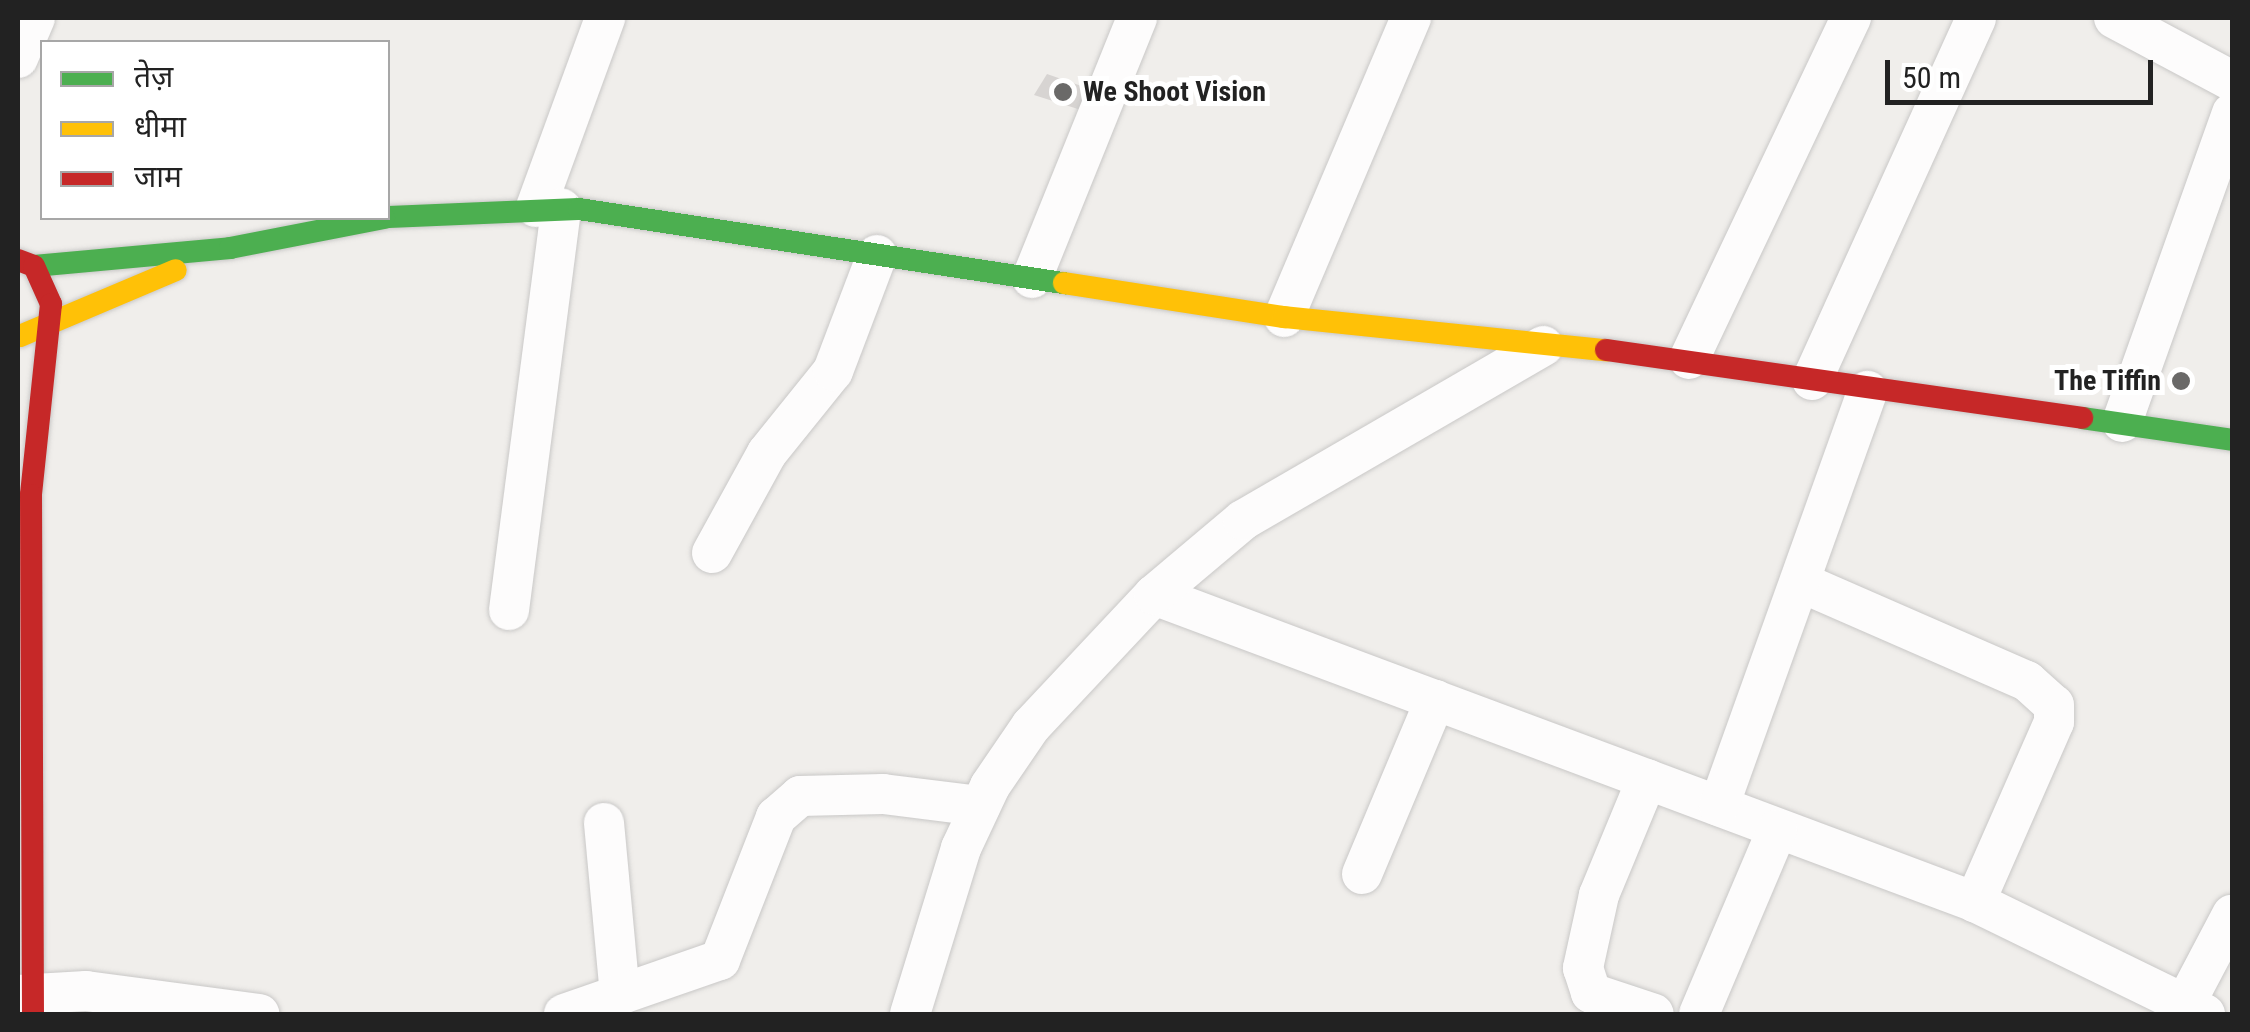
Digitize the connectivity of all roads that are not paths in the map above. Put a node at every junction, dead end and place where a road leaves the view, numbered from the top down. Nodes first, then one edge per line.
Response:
1 (35, 18) edge
2 (605, 18) edge
3 (1137, 18) edge
4 (1411, 18) edge
5 (1851, 18) edge
6 (1976, 18) edge
7 (2114, 18) edge
8 (18, 58) edge
9 (2232, 81) edge
10 (2232, 112) edge
11 (548, 208) junction
12 (390, 217) edge
13 (371, 220) edge
14 (230, 248) junction
15 (877, 255) junction
16 (26, 263) edge
17 (1032, 278) junction
18 (1284, 316) junction
19 (43, 325) junction
20 (18, 337) edge
21 (1543, 346) junction
22 (1689, 359) junction
23 (1812, 380) junction
24 (1868, 392) junction
25 (2122, 422) junction
26 (2232, 440) edge
27 (18, 450) edge
28 (31, 495) junction
29 (712, 553) dead end
30 (1800, 582) junction
31 (1154, 595) junction
32 (509, 610) dead end
33 (1435, 700) junction
34 (1647, 779) junction
35 (980, 806) junction
36 (1719, 806) junction
37 (604, 822) dead end
38 (1776, 830) junction
39 (1362, 874) dead end
40 (1975, 902) junction
41 (2232, 915) edge
42 (620, 995) junction
43 (28, 1000) edge
44 (2195, 1009) edge
45 (915, 1013) edge
46 (258, 1014) edge
47 (564, 1014) edge
48 (1654, 1014) edge
49 (1700, 1014) edge

1 - 8 street
2 - 11 street
3 - 17 street
4 - 18 street
5 - 22 street
6 - 23 street
7 - 9 street
10 - 25 street
11 - 12 street
11 - 15 street
11 - 32 street
13 - 14 street
14 - 16 street
14 - 19 street
15 - 17 street
15 - 29 street
16 - 19 street
17 - 18 street
18 - 21 street
19 - 20 street
19 - 28 street
21 - 22 street
21 - 31 street
22 - 23 street
23 - 24 street
24 - 25 street
24 - 30 street
25 - 26 street
27 - 28 street
28 - 43 street
30 - 36 street
30 - 40 street
31 - 33 street
31 - 35 street
33 - 34 street
33 - 39 street
34 - 36 street
34 - 48 street
35 - 42 street
35 - 45 street
36 - 38 street
37 - 42 street
38 - 40 street
38 - 49 street
40 - 44 street
41 - 44 street
42 - 47 street
43 - 46 street

